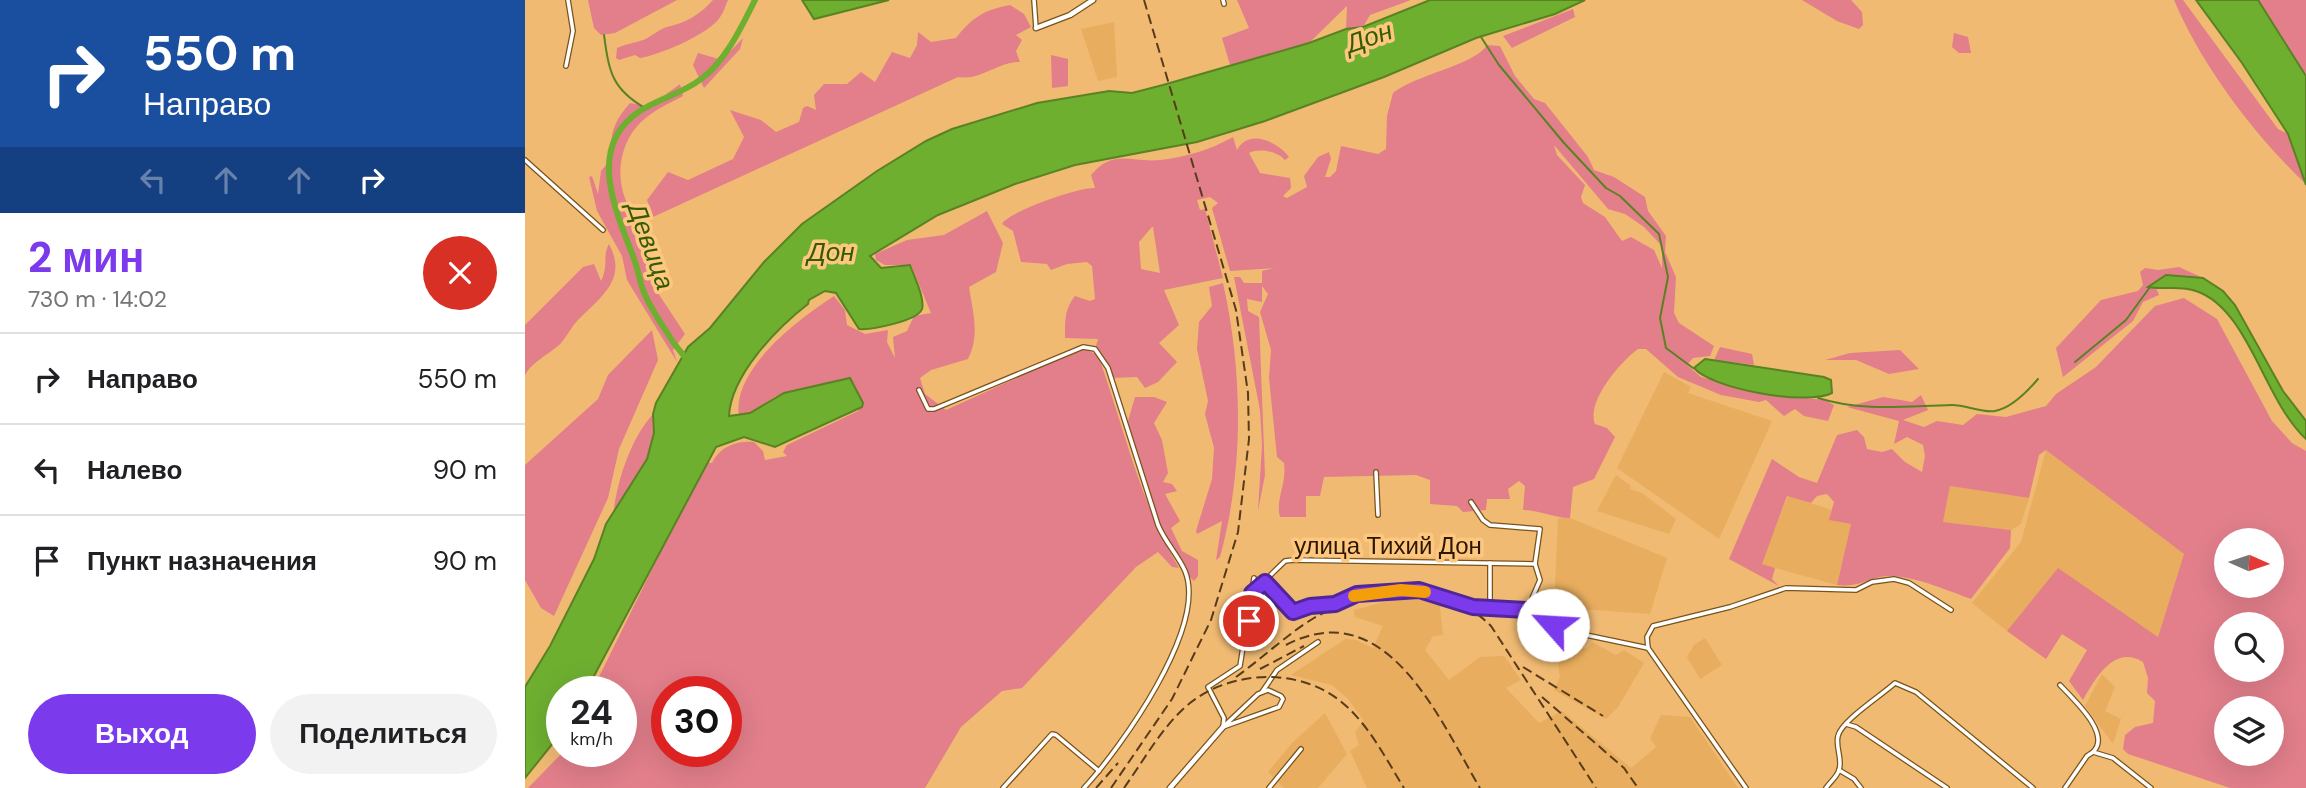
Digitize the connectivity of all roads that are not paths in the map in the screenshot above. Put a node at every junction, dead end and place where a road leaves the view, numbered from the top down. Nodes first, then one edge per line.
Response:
1 (568, 0) edge
2 (1034, 0) edge
3 (1093, 0) edge
4 (1035, 27) joint
5 (566, 66) dead end
6 (525, 160) edge
7 (603, 230) dead end
8 (919, 390) dead end
9 (1376, 472) dead end
10 (1471, 502) dead end
11 (1378, 515) dead end
12 (1490, 563) junction
13 (1535, 564) junction
14 (1254, 578) dead end
15 (1265, 582) junction
16 (1252, 593) junction
17 (1490, 608) junction
18 (1527, 610) junction
19 (1951, 610) dead end
20 (1318, 642) dead end
21 (1648, 648) junction
22 (2060, 685) dead end
23 (1262, 692) junction
24 (1845, 724) junction
25 (1223, 727) junction
26 (1301, 749) dead end
27 (2093, 752) junction
28 (1839, 770) junction
29 (1099, 771) junction
30 (1003, 788) edge
31 (1083, 788) edge
32 (1170, 788) edge
33 (1269, 788) edge
34 (1746, 788) edge
35 (1826, 788) edge
36 (1861, 788) edge
37 (1947, 788) edge
38 (2033, 788) edge
39 (2065, 788) edge
40 (2151, 788) edge

1 - 5 street
2 - 4 street
3 - 4 street
6 - 7 street
8 - 29 street
9 - 11 street
10 - 13 street
12 - 13 street, улица Тихий Дон
12 - 15 street, улица Тихий Дон
12 - 17 street
13 - 18 street
14 - 16 street
15 - 16 street, улица Тихий Дон
15 - 17 street
16 - 25 street
17 - 18 street
18 - 21 street
19 - 21 street
20 - 23 street
21 - 34 street
22 - 27 street
23 - 25 street
23 - 25 street
24 - 28 street
24 - 37 street
24 - 38 street
25 - 32 street
26 - 33 street
27 - 39 street
27 - 40 street
28 - 35 street
28 - 36 street
29 - 30 street
29 - 31 street

